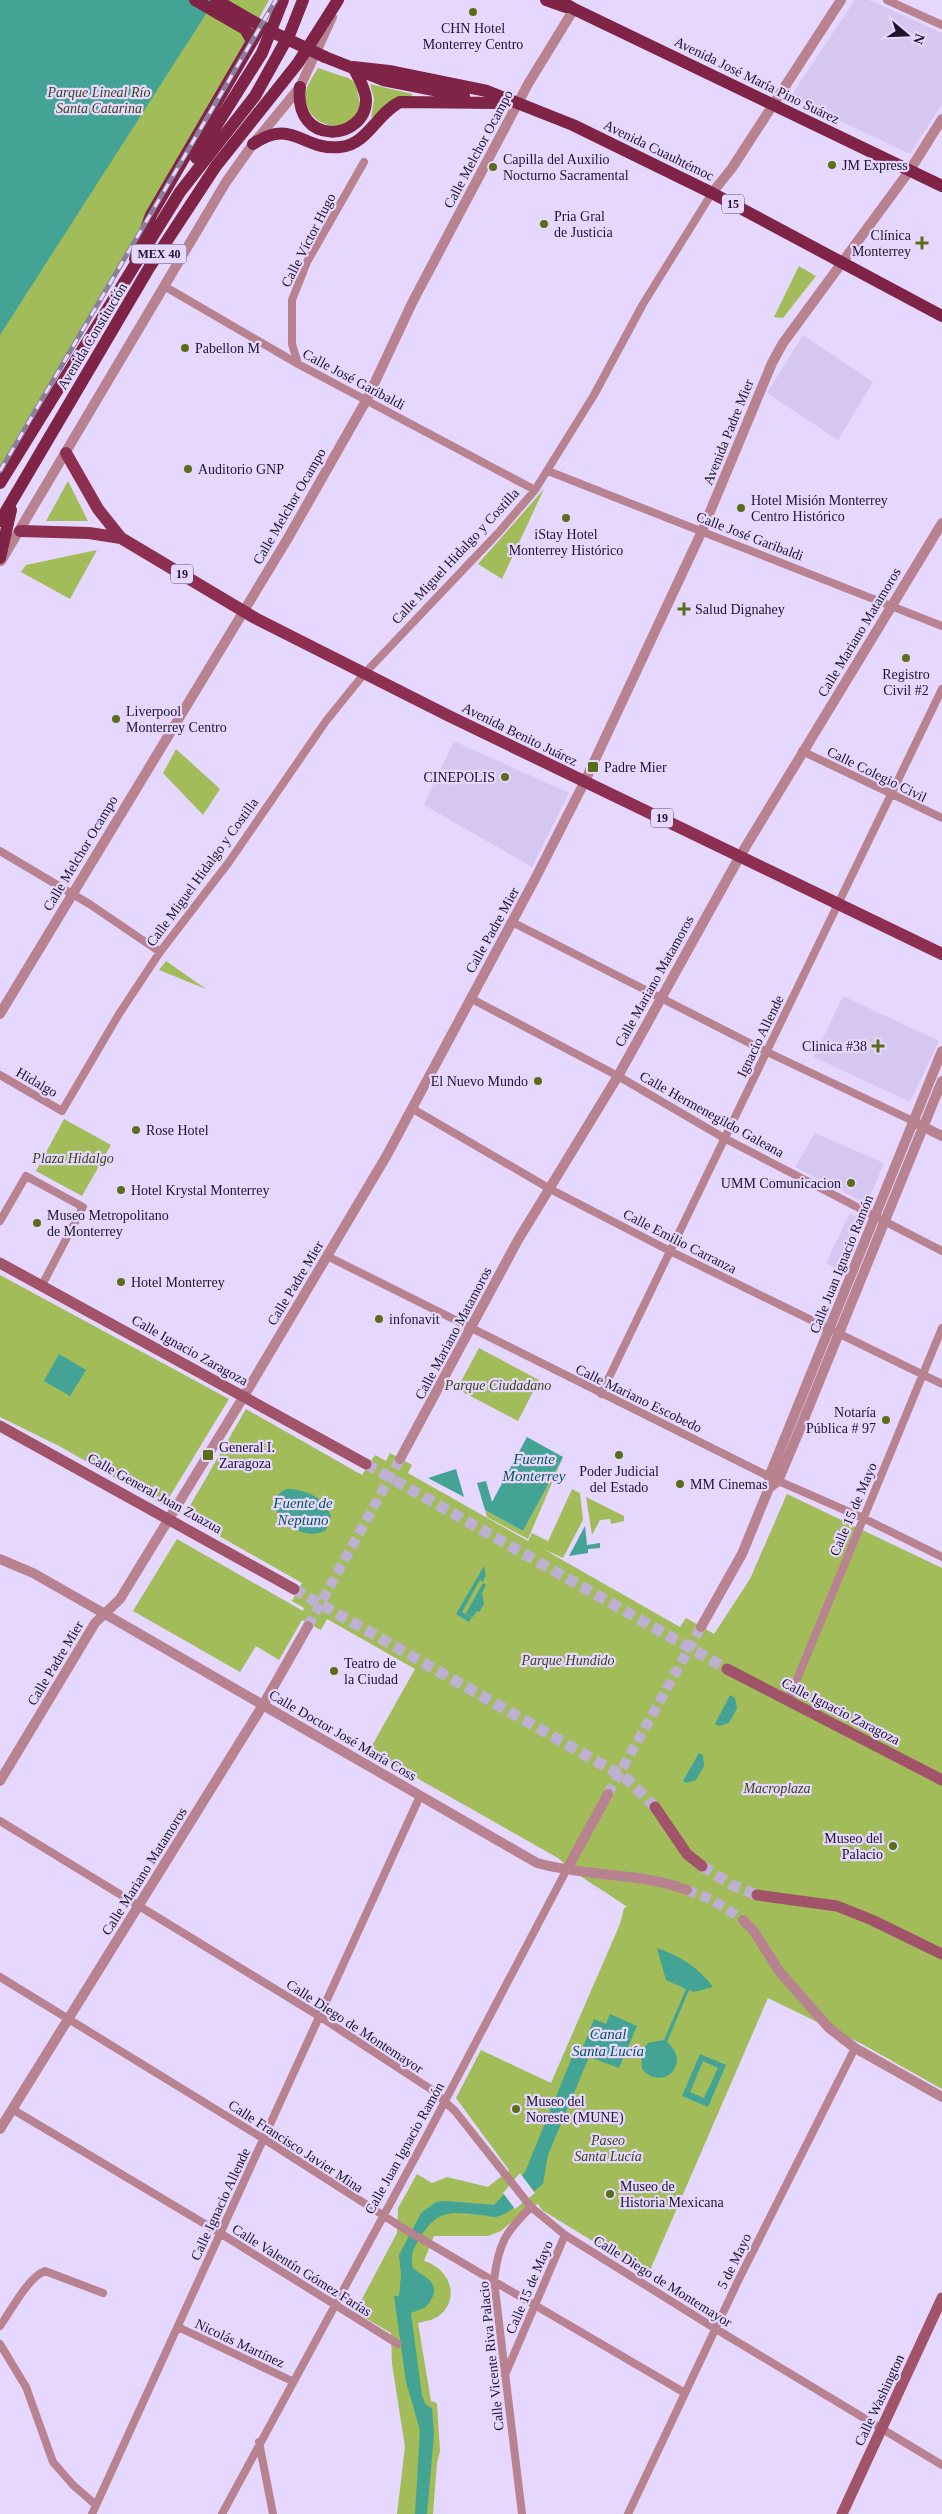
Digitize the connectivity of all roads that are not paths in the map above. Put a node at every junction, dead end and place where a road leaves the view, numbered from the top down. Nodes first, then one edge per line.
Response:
1 (195, 0) edge
2 (216, 0) edge
3 (283, 0) edge
4 (303, 0) edge
5 (338, 0) edge
6 (546, 0) edge
7 (559, 0) edge
8 (841, 0) edge
9 (887, 0) edge
10 (576, 4) edge
11 (942, 25) edge
12 (257, 26) junction
13 (353, 66) junction
14 (300, 87) junction
15 (497, 103) junction
16 (518, 104) junction
17 (774, 104) junction
18 (942, 119) edge
19 (253, 144) junction
20 (364, 162) dead end
21 (910, 170) junction
22 (942, 186) edge
23 (180, 192) junction
24 (712, 193) junction
25 (844, 263) junction
26 (130, 276) junction
27 (164, 286) junction
28 (942, 316) edge
29 (106, 339) junction
30 (298, 364) junction
31 (367, 399) junction
32 (29, 434) junction
33 (66, 453) junction
34 (548, 471) junction
35 (0, 483) edge
36 (535, 490) junction
37 (13, 500) junction
38 (0, 521) edge
39 (942, 522) edge
40 (20, 531) junction
41 (702, 531) junction
42 (121, 538) junction
43 (0, 558) edge
44 (0, 564) edge
45 (893, 605) junction
46 (243, 610) junction
47 (942, 626) edge
48 (364, 674) junction
49 (942, 688) edge
50 (802, 751) junction
51 (584, 781) junction
52 (890, 793) junction
53 (942, 818) edge
54 (0, 851) edge
55 (740, 856) junction
56 (72, 893) junction
57 (837, 904) junction
58 (512, 922) junction
59 (160, 952) junction
60 (942, 954) edge
61 (662, 997) junction
62 (470, 998) junction
63 (0, 1014) edge
64 (942, 1051) edge
65 (767, 1052) junction
66 (0, 1075) edge
67 (618, 1076) junction
68 (942, 1081) edge
69 (413, 1109) junction
70 (62, 1111) joint
71 (913, 1121) junction
72 (924, 1127) junction
73 (942, 1136) edge
74 (724, 1138) junction
75 (549, 1188) junction
76 (879, 1218) junction
77 (0, 1221) edge
78 (670, 1251) junction
79 (942, 1251) edge
80 (327, 1256) junction
81 (0, 1263) edge
82 (42, 1285) junction
83 (942, 1328) edge
84 (471, 1329) junction
85 (834, 1332) junction
86 (924, 1374) junction
87 (942, 1384) edge
88 (601, 1394) junction
89 (244, 1396) junction
90 (0, 1426) edge
91 (400, 1459) tunnel mouth
92 (366, 1464) tunnel mouth
93 (774, 1479) junction
94 (863, 1518) junction
95 (170, 1519) junction
96 (942, 1557) edge
97 (1, 1562) edge
98 (294, 1589) tunnel mouth
99 (106, 1614) junction
100 (308, 1626) tunnel mouth
101 (701, 1627) tunnel mouth
102 (727, 1669) tunnel mouth
103 (788, 1701) junction
104 (263, 1705) junction
105 (942, 1780) edge
106 (0, 1781) edge
107 (608, 1794) tunnel mouth
108 (420, 1796) junction
109 (655, 1807) tunnel mouth
110 (0, 1821) edge
111 (702, 1866) tunnel mouth
112 (567, 1869) junction
113 (687, 1890) tunnel mouth
114 (757, 1895) tunnel mouth
115 (138, 1906) junction
116 (743, 1920) tunnel mouth
117 (942, 1954) edge
118 (0, 1976) edge
119 (319, 2016) junction
120 (68, 2019) junction
121 (855, 2048) junction
122 (942, 2097) edge
123 (446, 2101) junction
124 (12, 2109) junction
125 (0, 2129) edge
126 (264, 2138) junction
127 (528, 2204) junction
128 (383, 2216) junction
129 (220, 2233) junction
130 (565, 2235) junction
131 (494, 2282) junction
132 (103, 2293) dead end
133 (942, 2298) edge
134 (334, 2305) junction
135 (534, 2306) junction
136 (0, 2326) edge
137 (178, 2327) junction
138 (716, 2329) junction
139 (0, 2344) edge
140 (398, 2344) dead end
141 (504, 2377) junction
142 (292, 2381) junction
143 (685, 2393) junction
144 (882, 2430) junction
145 (259, 2442) junction
146 (942, 2465) edge
147 (96, 2505) junction
148 (92, 2514) edge
149 (222, 2514) edge
150 (273, 2514) edge
151 (522, 2514) edge
152 (628, 2514) edge
153 (842, 2514) edge

1 - 12 highway
2 - 12 highway, Avenida Cuauhtémoc / 15
3 - 23 highway
4 - 23 highway, Avenida Constitución / MEX 40
5 - 14 street
5 - 29 highway, Avenida Constitución / MEX 40
6 - 10 highway
7 - 10 highway, Avenida José María Pino Suárez
8 - 17 street, Calle Miguel Hidalgo y Costilla
9 - 11 street
10 - 16 street, Calle Melchor Ocampo
10 - 17 highway, Avenida José María Pino Suárez
12 - 13 highway, Avenida Cuauhtémoc / 15, bridge
12 - 26 highway
13 - 14 highway
13 - 15 highway, Avenida Cuauhtémoc / 15
13 - 16 highway, Avenida Cuauhtémoc / 15
14 - 19 street
15 - 16 highway, Avenida Cuauhtémoc / 15
15 - 19 highway
16 - 24 highway, Avenida Cuauhtémoc / 15
16 - 31 street, Calle Melchor Ocampo
17 - 21 highway, Avenida José María Pino Suárez
17 - 24 street, Calle Miguel Hidalgo y Costilla
18 - 21 street, Avenida Padre Mier
19 - 27 street
20 - 30 street, Calle Víctor Hugo
21 - 22 highway, Avenida José María Pino Suárez
21 - 25 street, Avenida Padre Mier
23 - 26 highway, Avenida Constitución / MEX 40
24 - 25 highway, Avenida Cuauhtémoc / 15
24 - 34 street, Calle Miguel Hidalgo y Costilla
25 - 28 highway, Avenida Cuauhtémoc / 15
25 - 41 street, Avenida Padre Mier
26 - 32 highway, Avenida Constitución / MEX 40
27 - 30 street, Calle José Garibaldi
27 - 33 street
29 - 32 highway
29 - 37 highway, Avenida Constitución / MEX 40
30 - 31 street, Calle José Garibaldi
31 - 36 street, Calle José Garibaldi
31 - 46 street, Calle Melchor Ocampo
32 - 35 highway, Avenida Constitución / MEX 40
33 - 40 street
33 - 42 main road, Avenida Benito Juárez / 19
34 - 36 street, Calle Miguel Hidalgo y Costilla
34 - 41 street, Calle José Garibaldi
36 - 48 street, Calle Miguel Hidalgo y Costilla
37 - 38 highway, Avenida Constitución / MEX 40
37 - 43 highway
39 - 45 street, Calle Mariano Matamoros
40 - 42 main road, Avenida Benito Juárez / 19
40 - 44 street
41 - 45 street, Calle José Garibaldi
41 - 51 street, Avenida Padre Mier
42 - 46 main road, Avenida Benito Juárez / 19
45 - 47 street, Calle José Garibaldi
45 - 50 street, Calle Mariano Matamoros
46 - 48 main road, Avenida Benito Juárez / 19
46 - 56 street, Calle Melchor Ocampo
48 - 51 main road, Avenida Benito Juárez / 19
48 - 59 street, Calle Miguel Hidalgo y Costilla
49 - 52 street, Ignacio Allende
50 - 52 street, Calle Colegio Civil
50 - 55 street, Calle Mariano Matamoros
51 - 55 main road, Avenida Benito Juárez / 19
51 - 58 street, Calle Padre Mier
52 - 53 street, Calle Colegio Civil
52 - 57 street, Ignacio Allende
54 - 56 street
55 - 57 main road, Avenida Benito Juárez / 19
55 - 61 street, Calle Mariano Matamoros
56 - 59 street
56 - 63 street, Calle Melchor Ocampo
57 - 60 main road, Avenida Benito Juárez / 19
57 - 65 street, Ignacio Allende
58 - 61 street
58 - 62 street, Calle Padre Mier
59 - 70 street, Calle Miguel Hidalgo y Costilla
61 - 65 street
61 - 67 street, Calle Mariano Matamoros
62 - 67 street, Calle Hermenegildo Galeana
62 - 69 street, Calle Padre Mier
64 - 71 street, Calle Juan Ignacio Ramón
65 - 71 street
65 - 74 street, Ignacio Allende
66 - 70 street, Hidalgo
67 - 74 street, Calle Hermenegildo Galeana
67 - 75 street, Calle Mariano Matamoros
68 - 72 street, Calle Juan Ignacio Ramón
69 - 75 street, Calle Emilio Carranza
69 - 80 street, Calle Padre Mier
71 - 72 street
71 - 76 street, Calle Juan Ignacio Ramón
72 - 73 street
72 - 76 street, Calle Juan Ignacio Ramón
74 - 76 street, Calle Hermenegildo Galeana
74 - 78 street, Ignacio Allende
75 - 78 street, Calle Emilio Carranza
75 - 84 street, Calle Mariano Matamoros
76 - 79 street, Calle Hermenegildo Galeana
76 - 85 street, Calle Juan Ignacio Ramón
77 - 82 street
78 - 85 street, Calle Emilio Carranza
78 - 88 street, Ignacio Allende
80 - 84 street, Calle Mariano Escobedo
80 - 89 street, Calle Padre Mier
81 - 82 main road, Calle Ignacio Zaragoza
82 - 89 main road, Calle Ignacio Zaragoza
83 - 86 street, Calle 15 de Mayo
84 - 88 street, Calle Mariano Escobedo
84 - 91 street, Calle Mariano Matamoros
85 - 86 street, Calle Emilio Carranza
85 - 93 street, Calle Juan Ignacio Ramón
86 - 87 street, Calle Emilio Carranza
86 - 94 street, Calle 15 de Mayo
88 - 93 street, Calle Mariano Escobedo
89 - 92 main road, Calle Ignacio Zaragoza
89 - 95 street, Calle Padre Mier
90 - 95 main road, Calle General Juan Zuazua
93 - 94 street, Calle Mariano Escobedo
93 - 101 street, Calle Juan Ignacio Ramón
94 - 96 street, Calle Mariano Escobedo
94 - 103 street, Calle 15 de Mayo
95 - 98 main road, Calle General Juan Zuazua
95 - 99 street, Calle Padre Mier
97 - 99 street, Calle Doctor José María Coss
99 - 104 street, Calle Doctor José María Coss
99 - 106 street, Calle Padre Mier
100 - 104 street, Calle Mariano Matamoros
102 - 103 main road, Calle Ignacio Zaragoza
103 - 105 main road, Calle Ignacio Zaragoza
104 - 108 street, Calle Doctor José María Coss
104 - 115 street, Calle Mariano Matamoros
107 - 112 street, Calle Juan Ignacio Ramón
108 - 112 street, Calle Doctor José María Coss
108 - 119 street, Calle Ignacio Allende
109 - 111 main road
110 - 115 street, Calle Diego de Montemayor
112 - 113 street, Calle Doctor José María Coss
112 - 123 street, Calle Juan Ignacio Ramón
114 - 117 main road
115 - 119 street, Calle Diego de Montemayor
115 - 120 street, Calle Mariano Matamoros
116 - 121 street
118 - 120 street, Calle Francisco Javier Mina
119 - 123 street, Calle Diego de Montemayor
119 - 126 street, Calle Ignacio Allende
120 - 124 street, Calle Mariano Matamoros
120 - 126 street, Calle Francisco Javier Mina
121 - 122 street
121 - 138 street, 5 de Mayo
123 - 127 street, Calle Diego de Montemayor
123 - 128 street, Calle Juan Ignacio Ramón
124 - 125 street, Calle Mariano Matamoros
124 - 129 street, Calle Valentín Gómez Farías
126 - 128 street, Calle Francisco Javier Mina
126 - 129 street, Calle Ignacio Allende
127 - 130 street, Calle Diego de Montemayor
127 - 131 street, Calle Vicente Riva Palacio
128 - 131 street, Calle Francisco Javier Mina
128 - 134 street, Calle Juan Ignacio Ramón
129 - 134 street, Calle Valentín Gómez Farías
129 - 137 street, Calle Ignacio Allende
130 - 135 street, Calle 15 de Mayo
130 - 138 street, Calle Diego de Montemayor
131 - 135 street, Calle Francisco Javier Mina
131 - 141 street, Calle Vicente Riva Palacio
132 - 136 street
133 - 144 main road, Calle Washington
134 - 140 street, Calle Valentín Gómez Farías
134 - 142 street, Calle Juan Ignacio Ramón
135 - 141 street, Calle 15 de Mayo
135 - 143 street, Calle Francisco Javier Mina
137 - 142 street, Nicolás Martínez
137 - 147 street, Calle Ignacio Allende
138 - 143 street, 5 de Mayo
138 - 144 street, Calle Diego de Montemayor
139 - 147 street
141 - 151 street, Calle Vicente Riva Palacio
142 - 145 street, Calle Juan Ignacio Ramón
143 - 152 street, 5 de Mayo
144 - 146 street, Calle Diego de Montemayor
144 - 153 main road, Calle Washington
145 - 149 street, Calle Juan Ignacio Ramón
145 - 150 street
147 - 148 street, Calle Ignacio Allende

